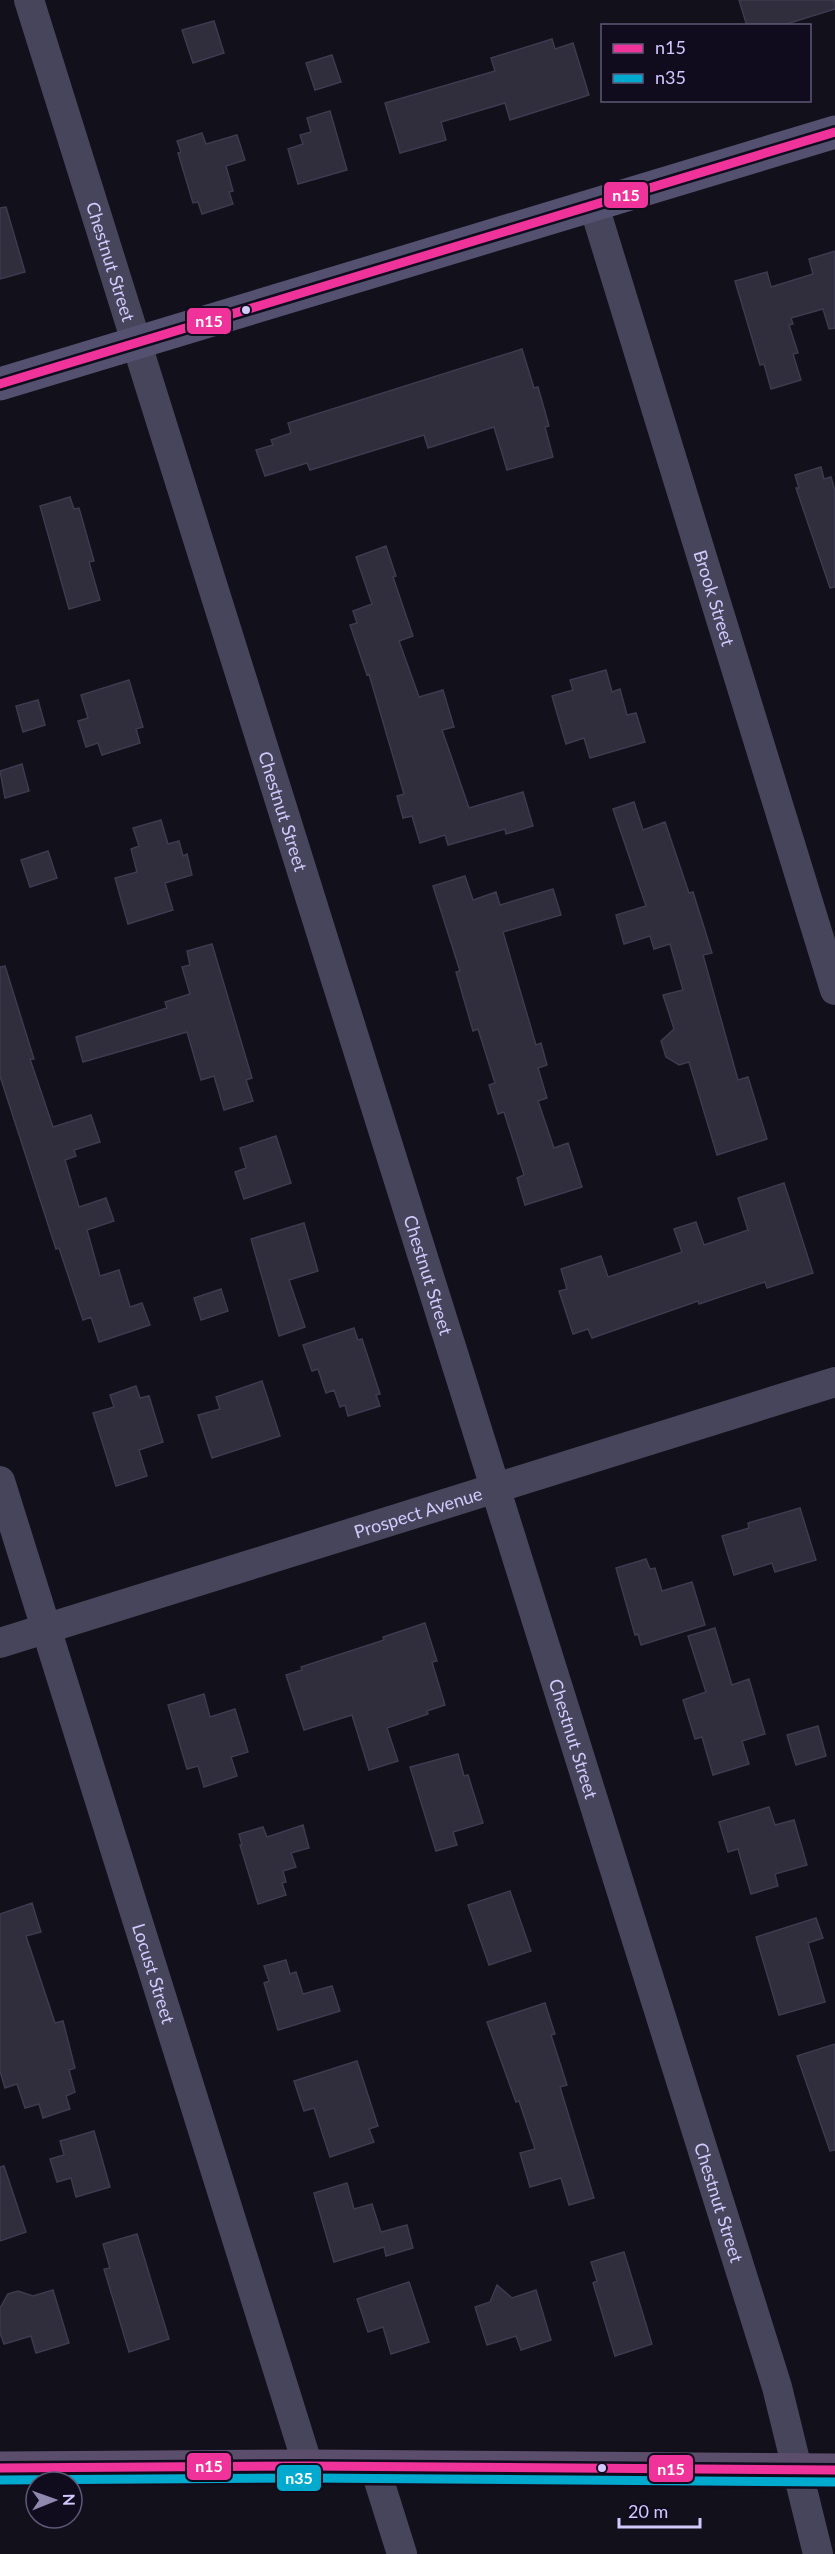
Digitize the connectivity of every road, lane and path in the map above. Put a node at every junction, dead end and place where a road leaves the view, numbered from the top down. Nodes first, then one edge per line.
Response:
1 (29, 0) edge
2 (835, 132) edge
3 (594, 206) junction
4 (136, 342) junction
5 (0, 384) edge
6 (835, 990) edge
7 (835, 1382) edge
8 (0, 1481) edge
9 (495, 1488) junction
10 (46, 1629) junction
11 (0, 1643) edge
12 (308, 2466) junction
13 (0, 2468) edge
14 (375, 2468) junction
15 (797, 2470) junction
16 (835, 2470) edge
17 (402, 2554) edge
18 (818, 2554) edge

1 - 4 street, Chestnut Street
2 - 3 main road
3 - 4 main road
3 - 6 street, Brook Street
4 - 5 main road
4 - 9 street, Chestnut Street
7 - 9 street, Prospect Avenue
8 - 10 street, Locust Street
9 - 10 street, Prospect Avenue
9 - 15 street, Chestnut Street
10 - 11 street, Prospect Avenue
10 - 12 street, Locust Street
12 - 13 main road
12 - 14 main road
14 - 15 main road
14 - 17 street
15 - 16 main road
15 - 18 street, Chestnut Street

